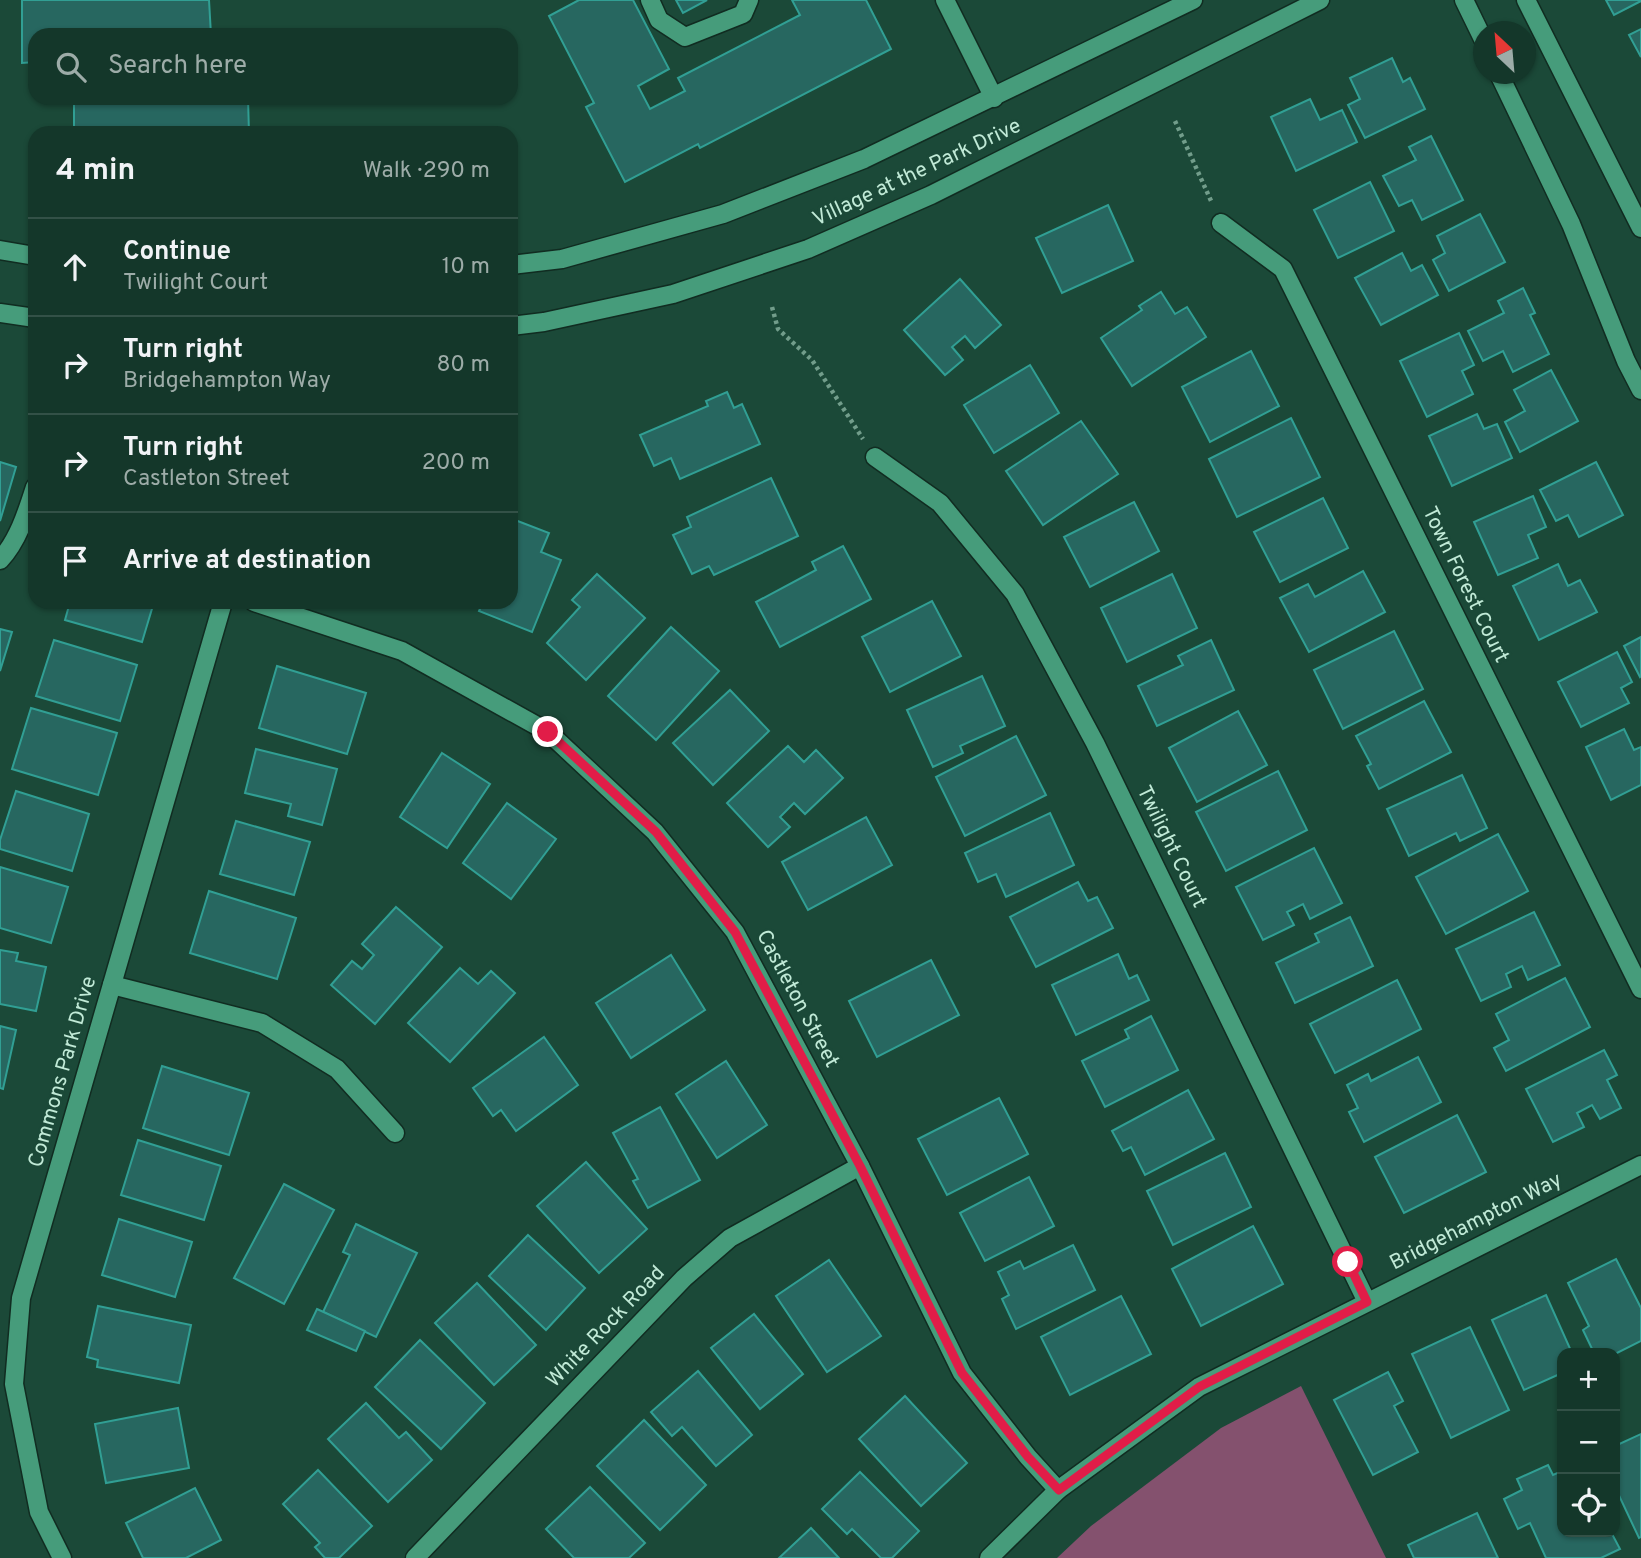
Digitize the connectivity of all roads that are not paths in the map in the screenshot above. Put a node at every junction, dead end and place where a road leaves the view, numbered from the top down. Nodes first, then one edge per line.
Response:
1 (650, 0) edge
2 (749, 0) edge
3 (945, 0) edge
4 (1193, 0) edge
5 (1320, 0) edge
6 (1464, 0) edge
7 (1526, 0) edge
8 (1474, 21) edge
9 (1504, 84) edge
10 (994, 98) junction
11 (1221, 223) road end
12 (1641, 228) edge
13 (0, 250) edge
14 (28, 255) edge
15 (518, 264) edge
16 (0, 313) edge
17 (28, 317) edge
18 (518, 326) edge
19 (1641, 390) edge
20 (875, 457) road end
21 (28, 507) edge
22 (0, 560) edge
23 (221, 609) edge
24 (275, 609) edge
25 (112, 985) junction
26 (1641, 989) edge
27 (395, 1133) dead end
28 (1641, 1165) edge
29 (860, 1166) junction
30 (1367, 1302) junction
31 (1059, 1490) junction
32 (62, 1558) edge
33 (415, 1558) edge
34 (989, 1558) edge

1 - 2 street
3 - 10 street
4 - 10 street, Village at the Park Drive
5 - 18 street, Village at the Park Drive
6 - 8 street
7 - 12 street
9 - 19 street
10 - 15 street, Village at the Park Drive
11 - 26 street, Town Forest Court
13 - 14 street
16 - 17 street
20 - 30 street, Twilight Court
21 - 22 street
23 - 25 street, Commons Park Drive
24 - 29 street, Castleton Street
25 - 27 street
25 - 32 street, Commons Park Drive
28 - 30 street, Bridgehampton Way
29 - 31 street, Castleton Street
29 - 33 street, White Rock Road
30 - 31 street, Bridgehampton Way
31 - 34 street, Bridgehampton Way

